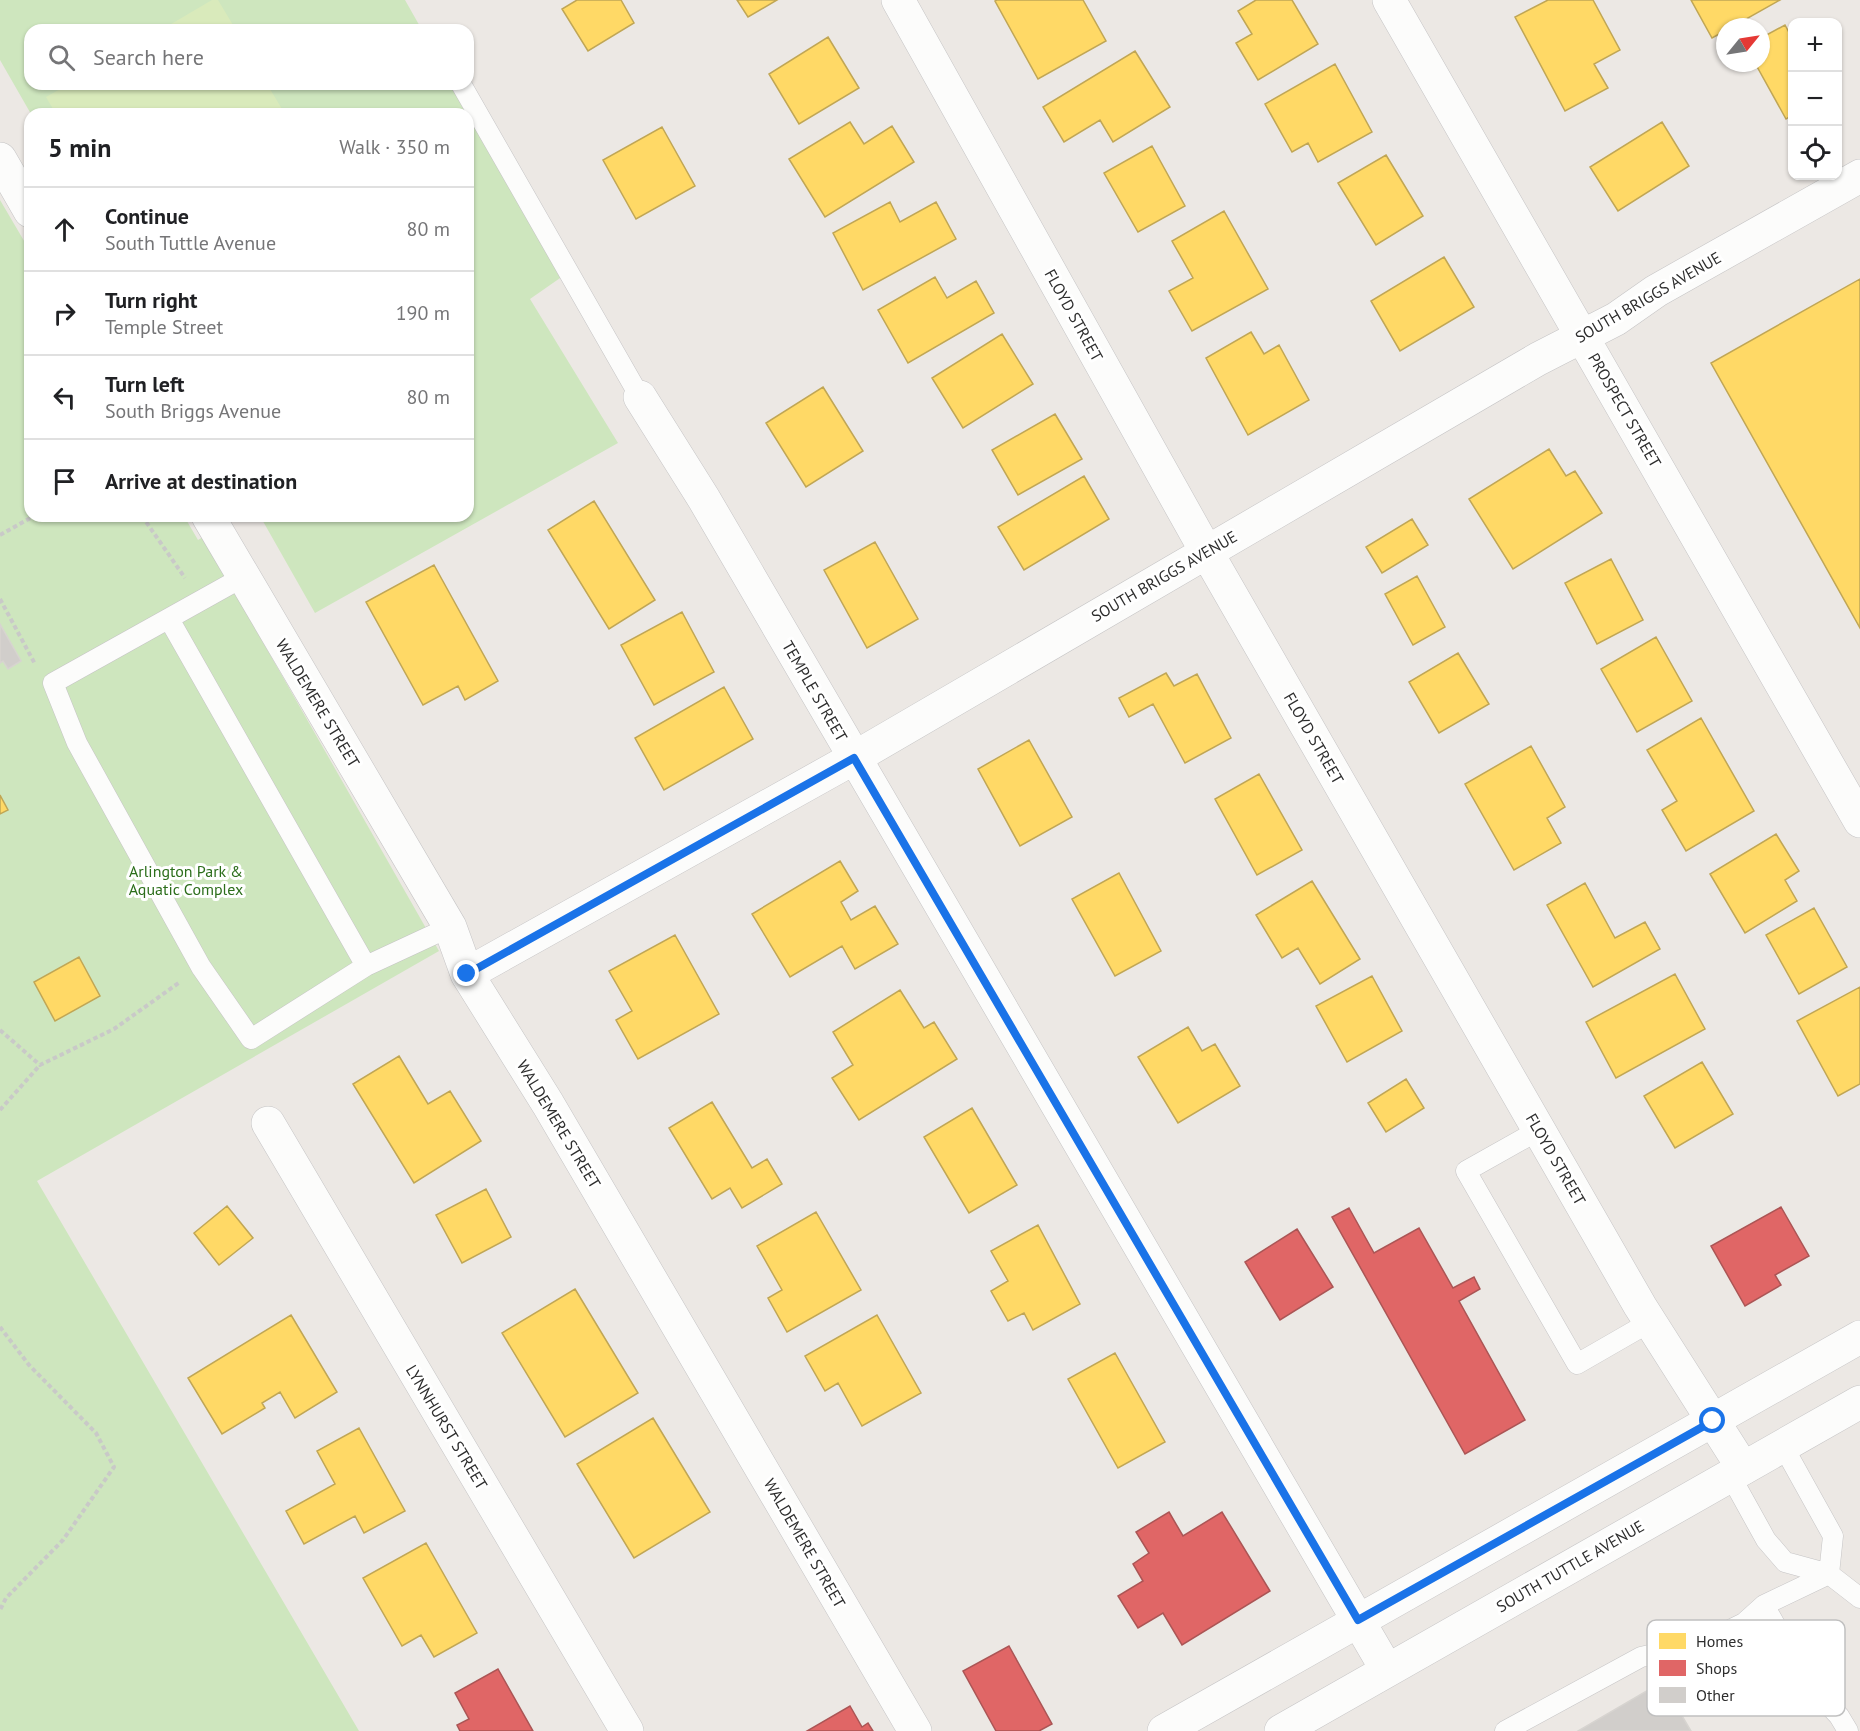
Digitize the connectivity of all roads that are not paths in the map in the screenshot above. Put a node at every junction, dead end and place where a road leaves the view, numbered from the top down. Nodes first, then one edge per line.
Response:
1 (898, 0) edge
2 (1389, 0) edge
3 (464, 90) edge
4 (0, 159) edge
5 (1860, 176) edge
6 (24, 200) edge
7 (1582, 337) junction
8 (640, 397) joint
9 (211, 522) edge
10 (1206, 551) junction
11 (243, 577) junction
12 (169, 620) junction
13 (854, 758) junction
14 (1860, 821) edge
15 (450, 927) junction
16 (366, 966) junction
17 (467, 974) junction
18 (268, 1123) dead end
19 (1539, 1130) junction
20 (1650, 1322) junction
21 (1860, 1337) edge
22 (1860, 1402) edge
23 (1713, 1421) junction
24 (1782, 1446) junction
25 (1737, 1472) junction
26 (1829, 1574) junction
27 (1860, 1598) edge
28 (1764, 1605) junction
29 (1358, 1620) junction
30 (1747, 1620) edge
31 (1772, 1620) edge
32 (1647, 1656) edge
33 (1387, 1670) junction
34 (1839, 1716) edge
35 (627, 1731) edge
36 (915, 1731) edge
37 (1164, 1731) edge
38 (1281, 1731) edge
39 (1505, 1731) edge
40 (1848, 1731) edge

1 - 10 street, FLOYD STREET
2 - 7 street, PROSPECT STREET
3 - 8 lane
4 - 6 street
5 - 7 street, SOUTH BRIGGS AVENUE
7 - 10 street, SOUTH BRIGGS AVENUE
7 - 14 street, PROSPECT STREET
8 - 13 street, TEMPLE STREET
9 - 11 street, WALDEMERE STREET
10 - 13 street, SOUTH BRIGGS AVENUE
10 - 19 street, FLOYD STREET
11 - 12 lane
11 - 15 street, WALDEMERE STREET
12 - 16 lane
12 - 16 lane
13 - 17 street, SOUTH BRIGGS AVENUE
13 - 29 street, TEMPLE STREET
15 - 16 lane
15 - 17 street, WALDEMERE STREET
17 - 36 street, WALDEMERE STREET
18 - 35 street, LYNNHURST STREET
19 - 20 street, FLOYD STREET
19 - 20 lane
20 - 23 street, FLOYD STREET
21 - 23 street
22 - 24 street, SOUTH TUTTLE AVENUE
23 - 25 street, FLOYD STREET
23 - 29 street
24 - 25 street, SOUTH TUTTLE AVENUE
24 - 26 lane
25 - 26 lane
25 - 33 street, SOUTH TUTTLE AVENUE
26 - 27 lane
26 - 28 lane
28 - 30 lane
28 - 31 lane
29 - 33 street, TEMPLE STREET
29 - 37 street
32 - 39 lane
33 - 38 street, SOUTH TUTTLE AVENUE
34 - 40 lane

